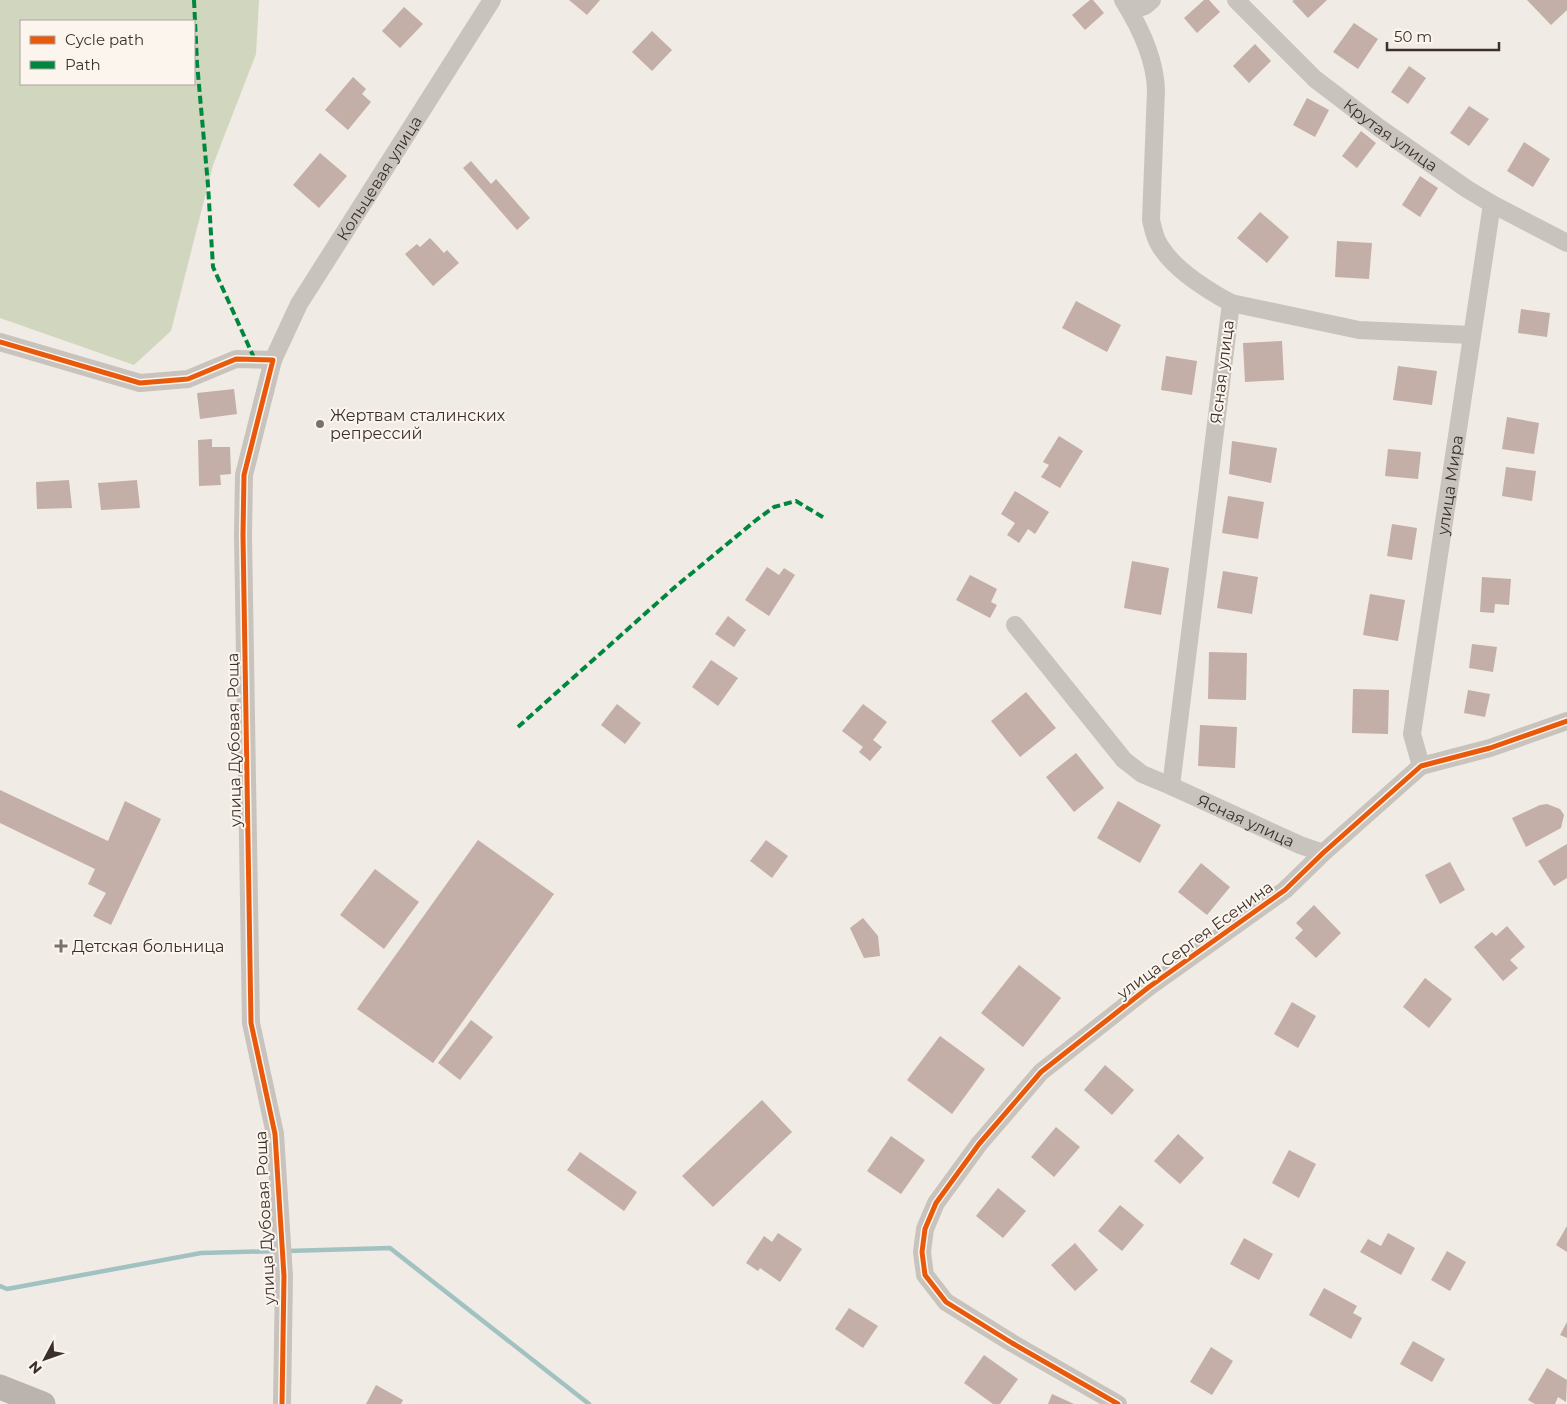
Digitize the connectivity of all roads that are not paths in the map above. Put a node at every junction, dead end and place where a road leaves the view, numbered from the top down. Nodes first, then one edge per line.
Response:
1 (492, 0) edge
2 (1152, 0) edge
3 (1236, 0) edge
4 (1127, 6) edge
5 (1492, 204) junction
6 (1567, 243) edge
7 (1230, 303) junction
8 (1471, 335) junction
9 (0, 342) edge
10 (273, 360) junction
11 (1015, 625) dead end
12 (1567, 721) edge
13 (1420, 766) junction
14 (1171, 786) junction
15 (1323, 853) junction
16 (0, 1387) edge
17 (42, 1404) edge
18 (282, 1404) edge
19 (1118, 1404) edge

1 - 10 street, Кольцевая улица
2 - 4 street
3 - 5 street, Крутая улица
4 - 7 street, Ясная улица
5 - 6 street, Крутая улица
5 - 8 street, улица Мира
7 - 8 street
7 - 14 street, Ясная улица
8 - 13 street, улица Мира
9 - 10 street
10 - 18 street, улица Дубовая Роща
11 - 14 street, Ясная улица
12 - 13 street, улица Сергея Есенина
13 - 15 street, улица Сергея Есенина
14 - 15 street, Ясная улица
15 - 19 street, улица Сергея Есенина
16 - 17 street

